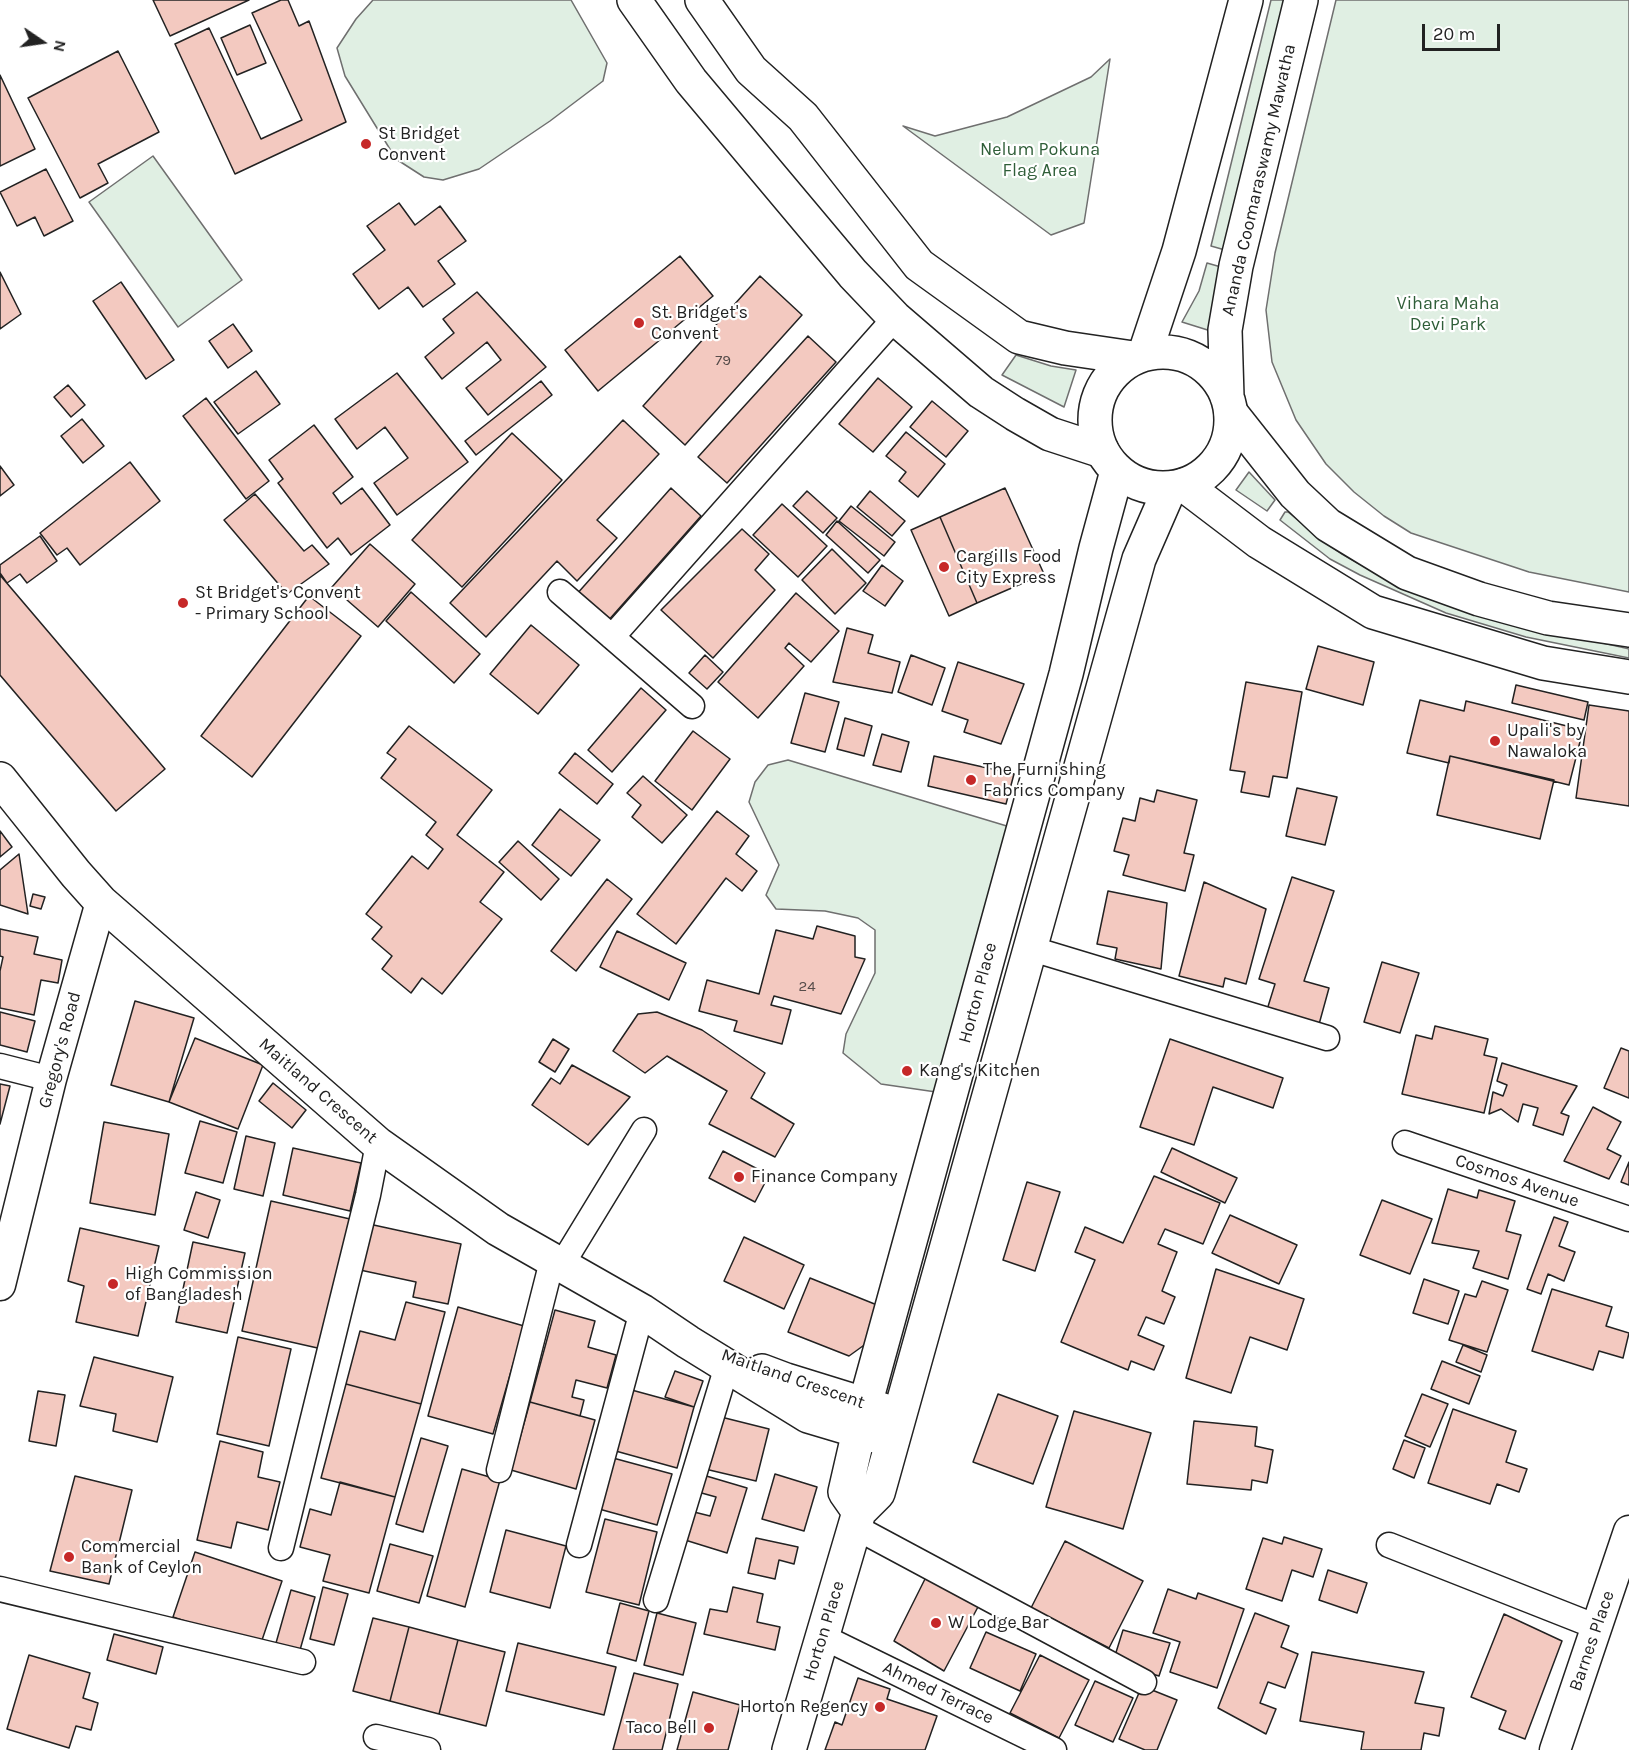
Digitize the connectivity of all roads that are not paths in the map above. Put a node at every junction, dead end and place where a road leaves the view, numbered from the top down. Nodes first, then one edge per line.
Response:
1 (634, 0) edge
2 (702, 0) edge
3 (1246, 0) edge
4 (1301, 0) edge
5 (895, 318) junction
6 (1139, 356) junction
7 (1229, 405) junction
8 (1109, 461) junction
9 (1177, 487) junction
10 (560, 592) dead end
11 (1629, 630) edge
12 (612, 637) junction
13 (1629, 677) edge
14 (692, 706) dead end
15 (0, 779) edge
16 (101, 902) junction
17 (1029, 948) junction
18 (1327, 1038) dead end
19 (0, 1066) edge
20 (51, 1079) junction
21 (644, 1130) dead end
22 (1405, 1143) dead end
23 (378, 1144) junction
24 (1629, 1219) edge
25 (557, 1264) junction
26 (0, 1285) edge
27 (642, 1311) junction
28 (688, 1342) junction
29 (727, 1366) junction
30 (862, 1418) junction
31 (895, 1428) junction
32 (499, 1470) dead end
33 (857, 1519) junction
34 (1629, 1531) edge
35 (579, 1545) dead end
36 (1389, 1545) dead end
37 (281, 1548) dead end
38 (0, 1589) edge
39 (656, 1599) dead end
40 (1597, 1627) junction
41 (821, 1636) junction
42 (303, 1662) dead end
43 (1144, 1682) dead end
44 (376, 1737) dead end
45 (428, 1750) edge
46 (789, 1750) edge
47 (1054, 1750) edge
48 (1555, 1750) edge

1 - 5 main road
2 - 6 main road
3 - 6 main road
4 - 7 main road, Ananda Coomaraswamy Mawatha
5 - 8 main road
5 - 12 street
6 - 7 main road
6 - 8 main road
7 - 9 main road
7 - 11 main road
8 - 9 main road
8 - 30 main road, Horton Place
9 - 13 main road
9 - 17 main road, Horton Place
10 - 12 street
12 - 14 street
15 - 16 main road, Maitland Crescent
16 - 20 street, Gregory's Road
16 - 23 main road, Maitland Crescent
17 - 18 street
17 - 31 main road, Horton Place
19 - 20 street
20 - 26 street, Gregory's Road
21 - 25 street
22 - 24 street, Cosmos Avenue
23 - 25 main road, Maitland Crescent
23 - 37 street
25 - 27 main road, Maitland Crescent
25 - 32 street
27 - 28 main road, Maitland Crescent
27 - 35 street
28 - 29 main road, Maitland Crescent
28 - 30 main road, Maitland Crescent
29 - 30 main road, Maitland Crescent
29 - 39 street
30 - 31 main road, Maitland Crescent
30 - 33 main road, Horton Place
31 - 33 main road, Horton Place
33 - 41 main road, Horton Place
33 - 43 street
34 - 40 street, Barnes Place
36 - 40 street
38 - 42 street
40 - 48 street, Barnes Place
41 - 46 main road, Horton Place
41 - 47 street, Ahmed Terrace
44 - 45 street

